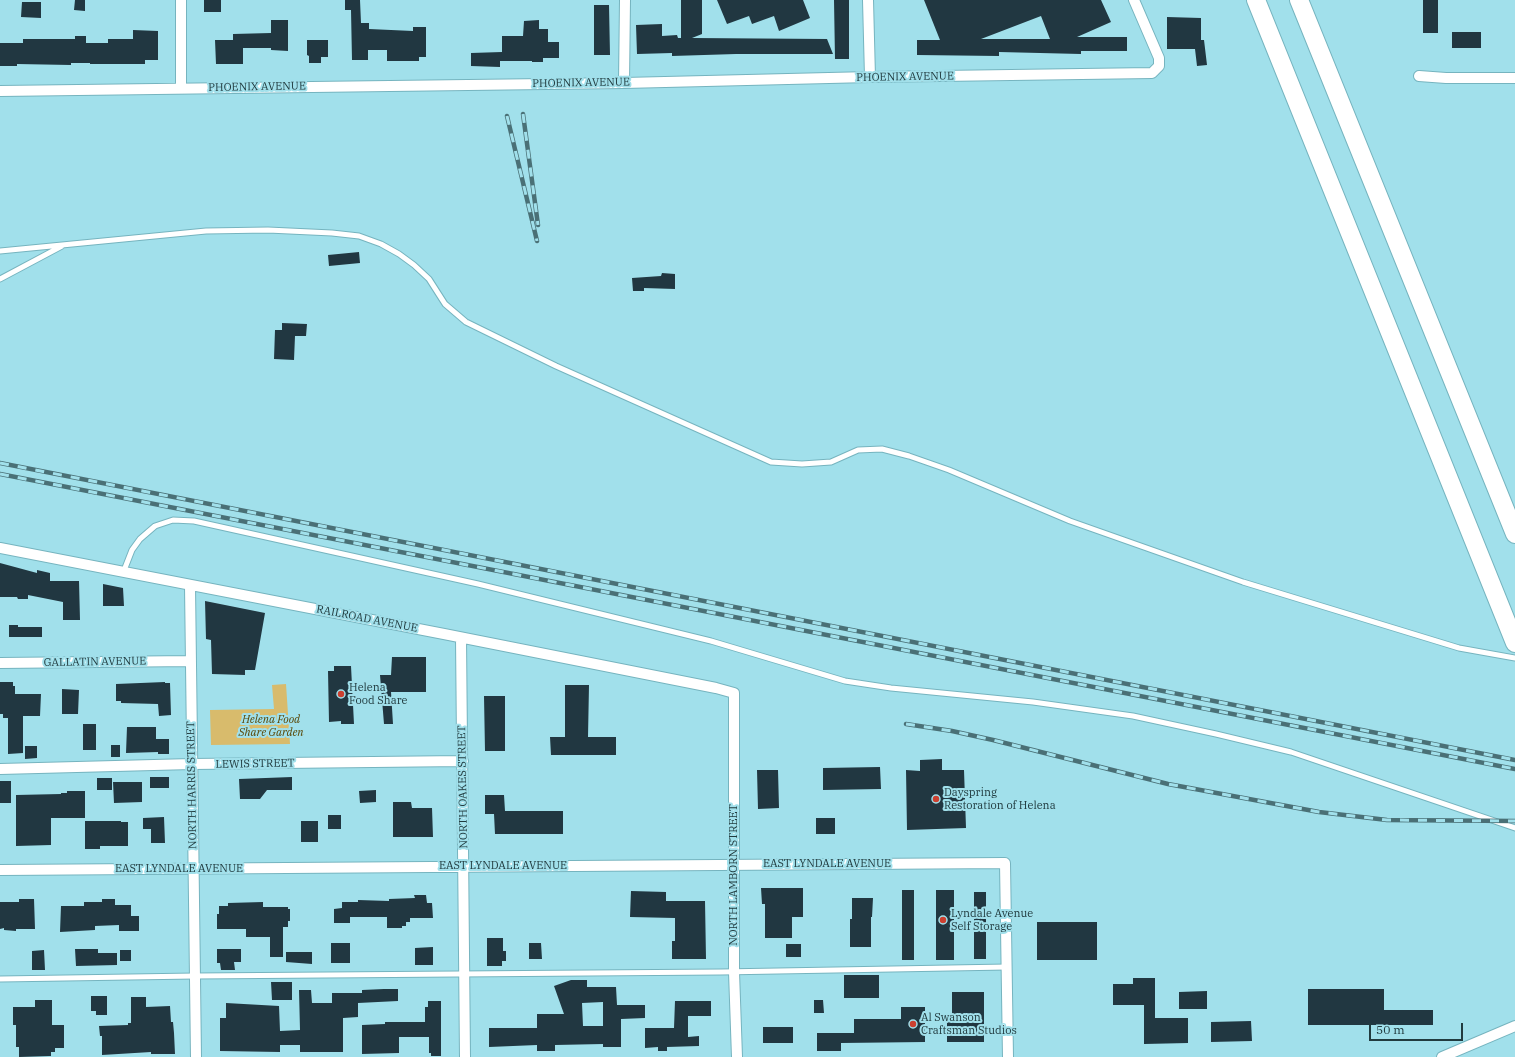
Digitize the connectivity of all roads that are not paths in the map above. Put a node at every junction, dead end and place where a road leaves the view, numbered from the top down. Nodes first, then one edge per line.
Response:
1 (181, 0) edge
2 (625, 0) edge
3 (868, 0) edge
4 (1134, 0) edge
5 (1256, 0) edge
6 (1299, 0) edge
7 (1419, 76) dead end
8 (870, 77) junction
9 (1515, 78) edge
10 (624, 83) junction
11 (181, 88) junction
12 (0, 91) edge
13 (64, 244) junction
14 (0, 251) edge
15 (0, 279) edge
16 (1515, 534) edge
17 (0, 548) edge
18 (123, 572) junction
19 (190, 586) junction
20 (461, 638) junction
21 (1515, 643) edge
22 (1515, 658) edge
23 (191, 661) junction
24 (0, 663) edge
25 (734, 693) joint
26 (463, 761) junction
27 (192, 764) junction
28 (0, 769) edge
29 (1515, 828) edge
30 (735, 865) junction
31 (464, 866) junction
32 (193, 869) junction
33 (0, 870) edge
34 (1007, 967) junction
35 (734, 972) junction
36 (464, 974) junction
37 (195, 976) junction
38 (0, 979) edge
39 (1515, 1026) edge
40 (196, 1057) edge
41 (464, 1057) edge
42 (737, 1057) edge
43 (1008, 1057) edge
44 (1442, 1057) edge

1 - 11 street
2 - 10 street
3 - 8 street
4 - 8 street, PHOENIX AVENUE
5 - 21 highway
6 - 16 highway
7 - 9 street
8 - 10 street, PHOENIX AVENUE
10 - 11 street, PHOENIX AVENUE
11 - 12 street, PHOENIX AVENUE
13 - 14 lane
13 - 15 lane
13 - 22 lane
17 - 18 street, RAILROAD AVENUE
18 - 19 street, RAILROAD AVENUE
18 - 29 lane
19 - 20 street, RAILROAD AVENUE
19 - 23 street, NORTH HARRIS STREET
20 - 25 street, RAILROAD AVENUE
20 - 26 street, NORTH OAKES STREET
23 - 24 street, GALLATIN AVENUE
23 - 27 street, NORTH HARRIS STREET
25 - 30 street, NORTH LAMBORN STREET
26 - 27 street, LEWIS STREET
26 - 31 street, NORTH OAKES STREET
27 - 28 street, LEWIS STREET
27 - 32 street, NORTH HARRIS STREET
30 - 31 street, EAST LYNDALE AVENUE
30 - 34 street, EAST LYNDALE AVENUE
30 - 35 street, NORTH LAMBORN STREET
31 - 32 street, EAST LYNDALE AVENUE
31 - 36 street, NORTH OAKES STREET
32 - 33 street, EAST LYNDALE AVENUE
32 - 37 street, NORTH HARRIS STREET
34 - 35 lane
34 - 43 street
35 - 36 lane
35 - 42 street, NORTH LAMBORN STREET
36 - 37 lane
36 - 41 street, NORTH OAKES STREET
37 - 38 lane
37 - 40 street, NORTH HARRIS STREET
39 - 44 street

